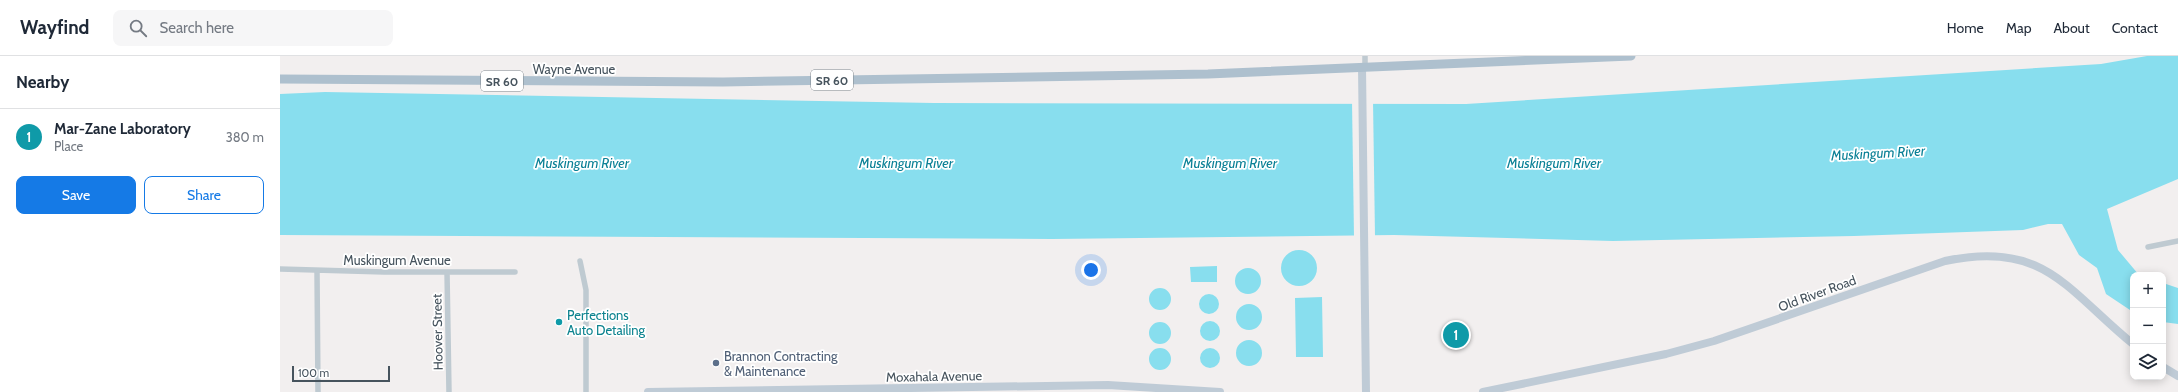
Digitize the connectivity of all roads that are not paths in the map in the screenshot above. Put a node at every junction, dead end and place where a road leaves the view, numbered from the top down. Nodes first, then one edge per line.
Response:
1 (1365, 56) edge
2 (1631, 56) edge
3 (1364, 67) junction
4 (280, 78) edge
5 (2178, 241) edge
6 (2148, 247) dead end
7 (580, 261) dead end
8 (280, 268) edge
9 (317, 271) junction
10 (447, 272) junction
11 (515, 272) dead end
12 (2130, 341) edge
13 (2166, 369) edge
14 (2178, 376) edge
15 (1009, 390) edge
16 (318, 392) edge
17 (449, 392) edge
18 (586, 392) edge
19 (648, 392) edge
20 (1220, 392) edge
21 (1366, 392) edge
22 (1483, 392) edge

1 - 3 street
2 - 3 main road, SR 60
3 - 4 main road, Wayne Avenue / SR 60
3 - 21 main road
5 - 6 street
7 - 18 street
8 - 9 street, Muskingum Avenue
9 - 10 street, Muskingum Avenue
9 - 16 street
10 - 11 street, Muskingum Avenue
10 - 17 street, Hoover Street
12 - 22 main road, Old River Road
13 - 14 main road
15 - 19 main road, Moxahala Avenue
15 - 20 main road, Moxahala Avenue

